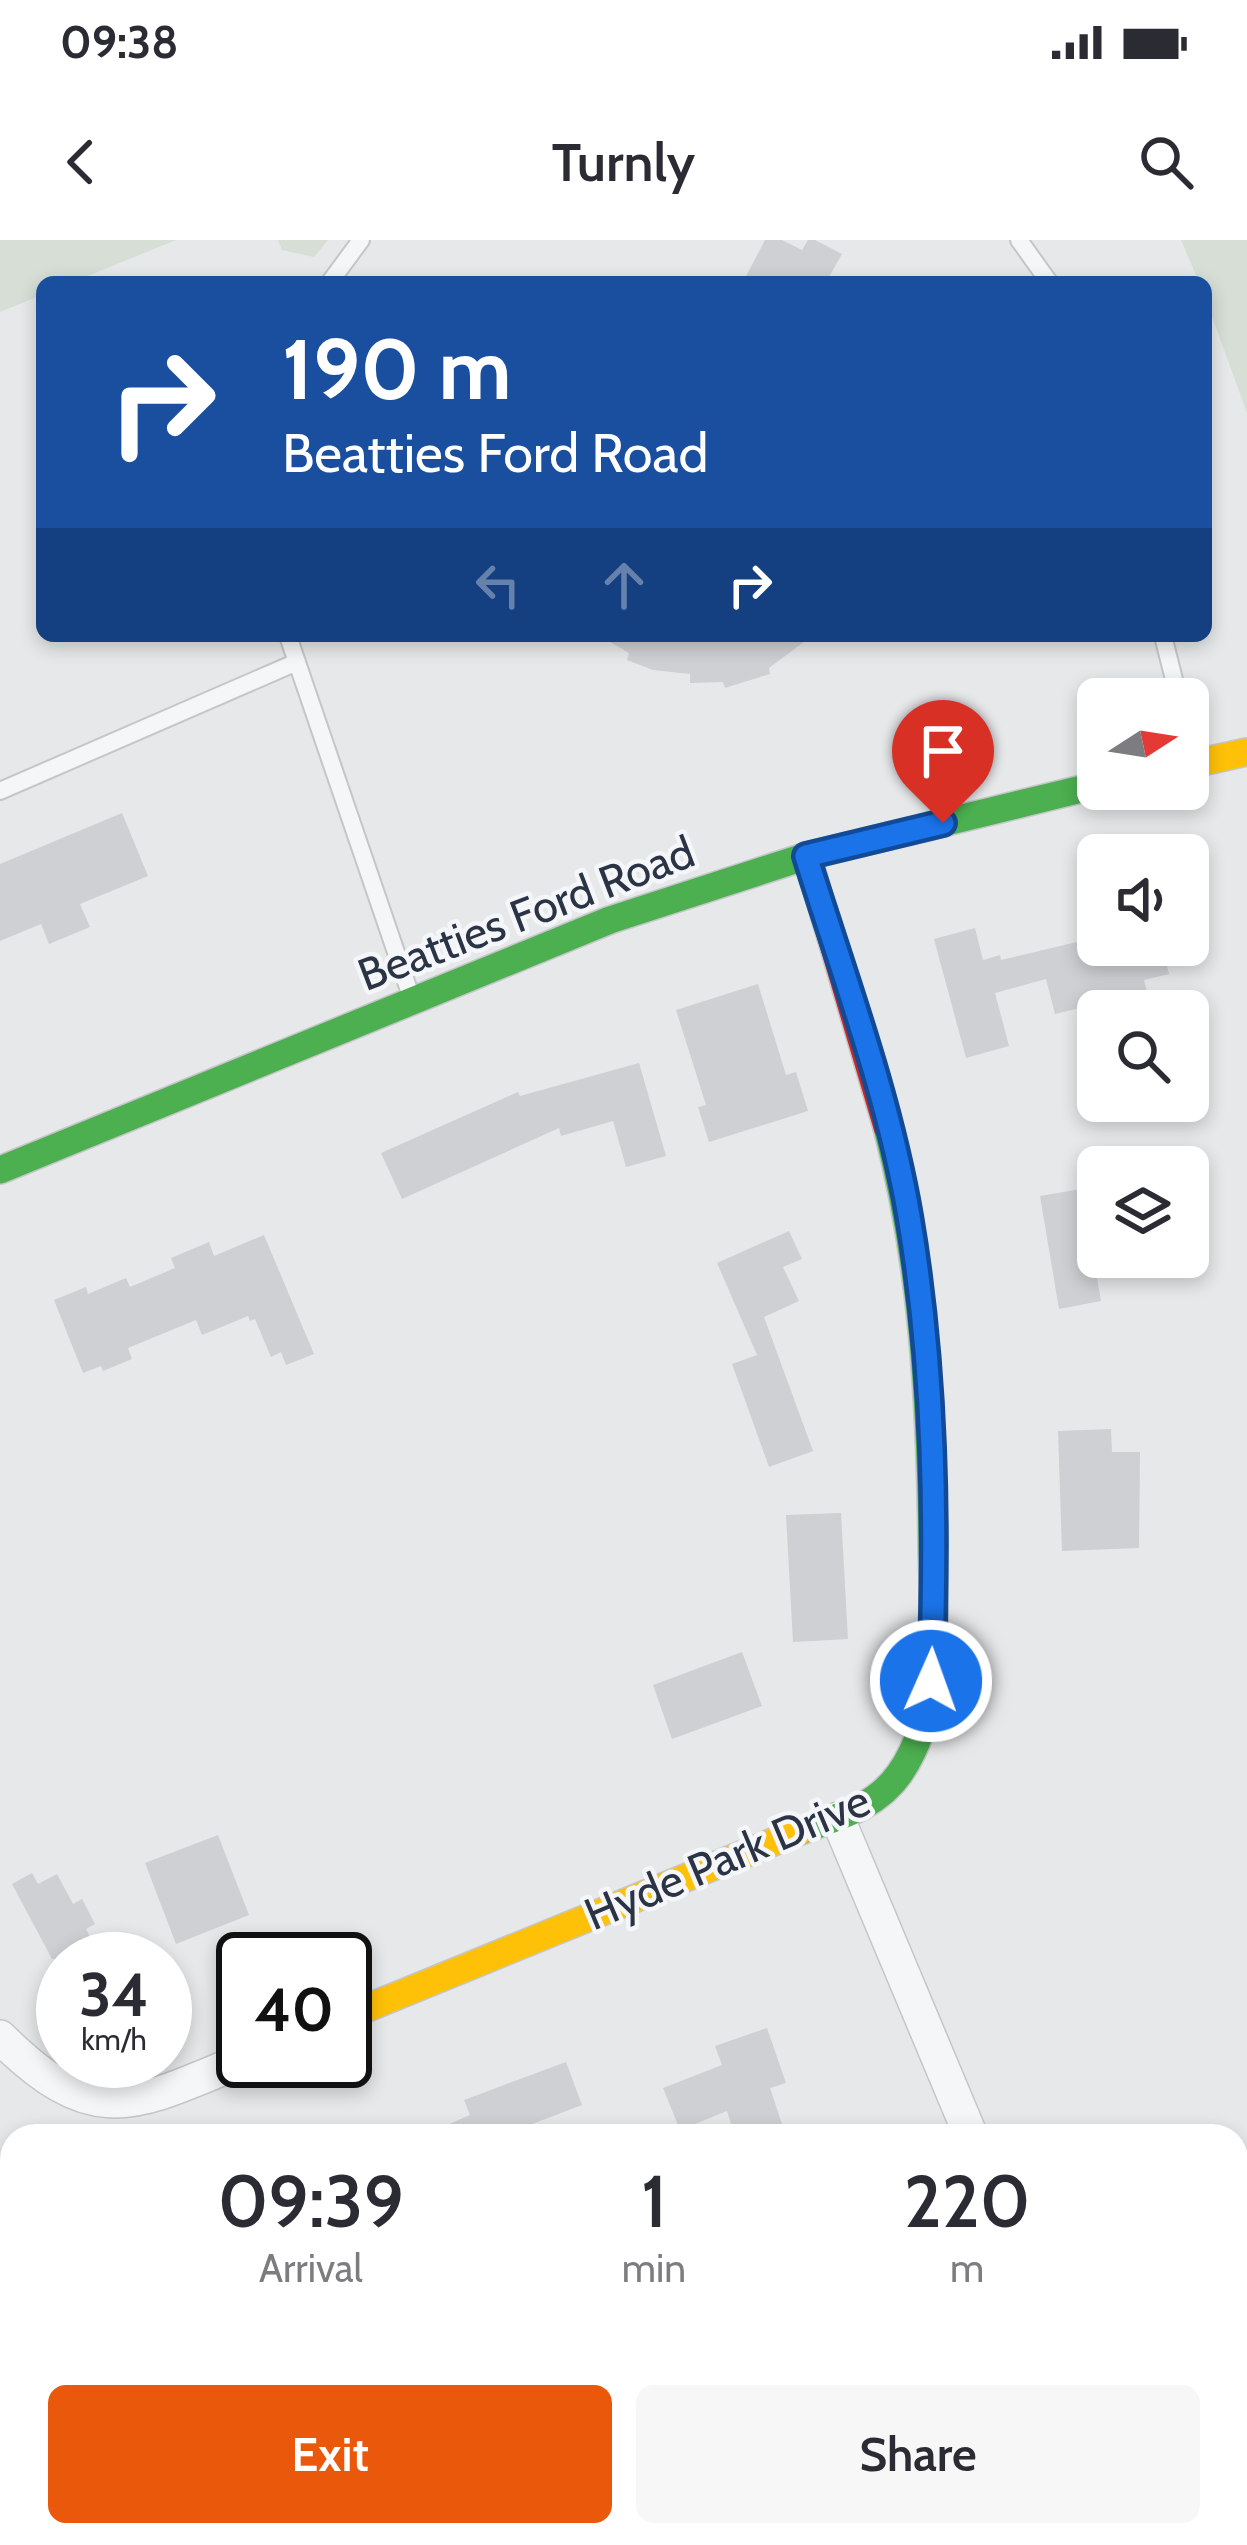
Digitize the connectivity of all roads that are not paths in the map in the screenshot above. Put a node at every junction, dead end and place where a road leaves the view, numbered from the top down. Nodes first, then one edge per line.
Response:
1 (361, 240) edge
2 (1019, 240) edge
3 (335, 276) edge
4 (1045, 276) edge
5 (290, 642) edge
6 (1165, 642) edge
7 (297, 662) junction
8 (1174, 678) edge
9 (1247, 752) edge
10 (1209, 757) edge
11 (1077, 790) edge
12 (0, 791) edge
13 (806, 856) junction
14 (412, 1000) junction
15 (0, 1170) edge
16 (838, 1819) junction
17 (372, 2007) edge
18 (0, 2037) edge
19 (216, 2071) edge
20 (965, 2124) edge

1 - 3 lane
2 - 4 lane
5 - 7 lane
6 - 8 lane
7 - 12 lane
7 - 14 lane
9 - 10 street
11 - 13 street, Beatties Ford Road
13 - 14 street, Beatties Ford Road
13 - 16 street, Hyde Park Drive
14 - 15 street, Beatties Ford Road
16 - 17 street, Hyde Park Drive
16 - 20 street
18 - 19 street

